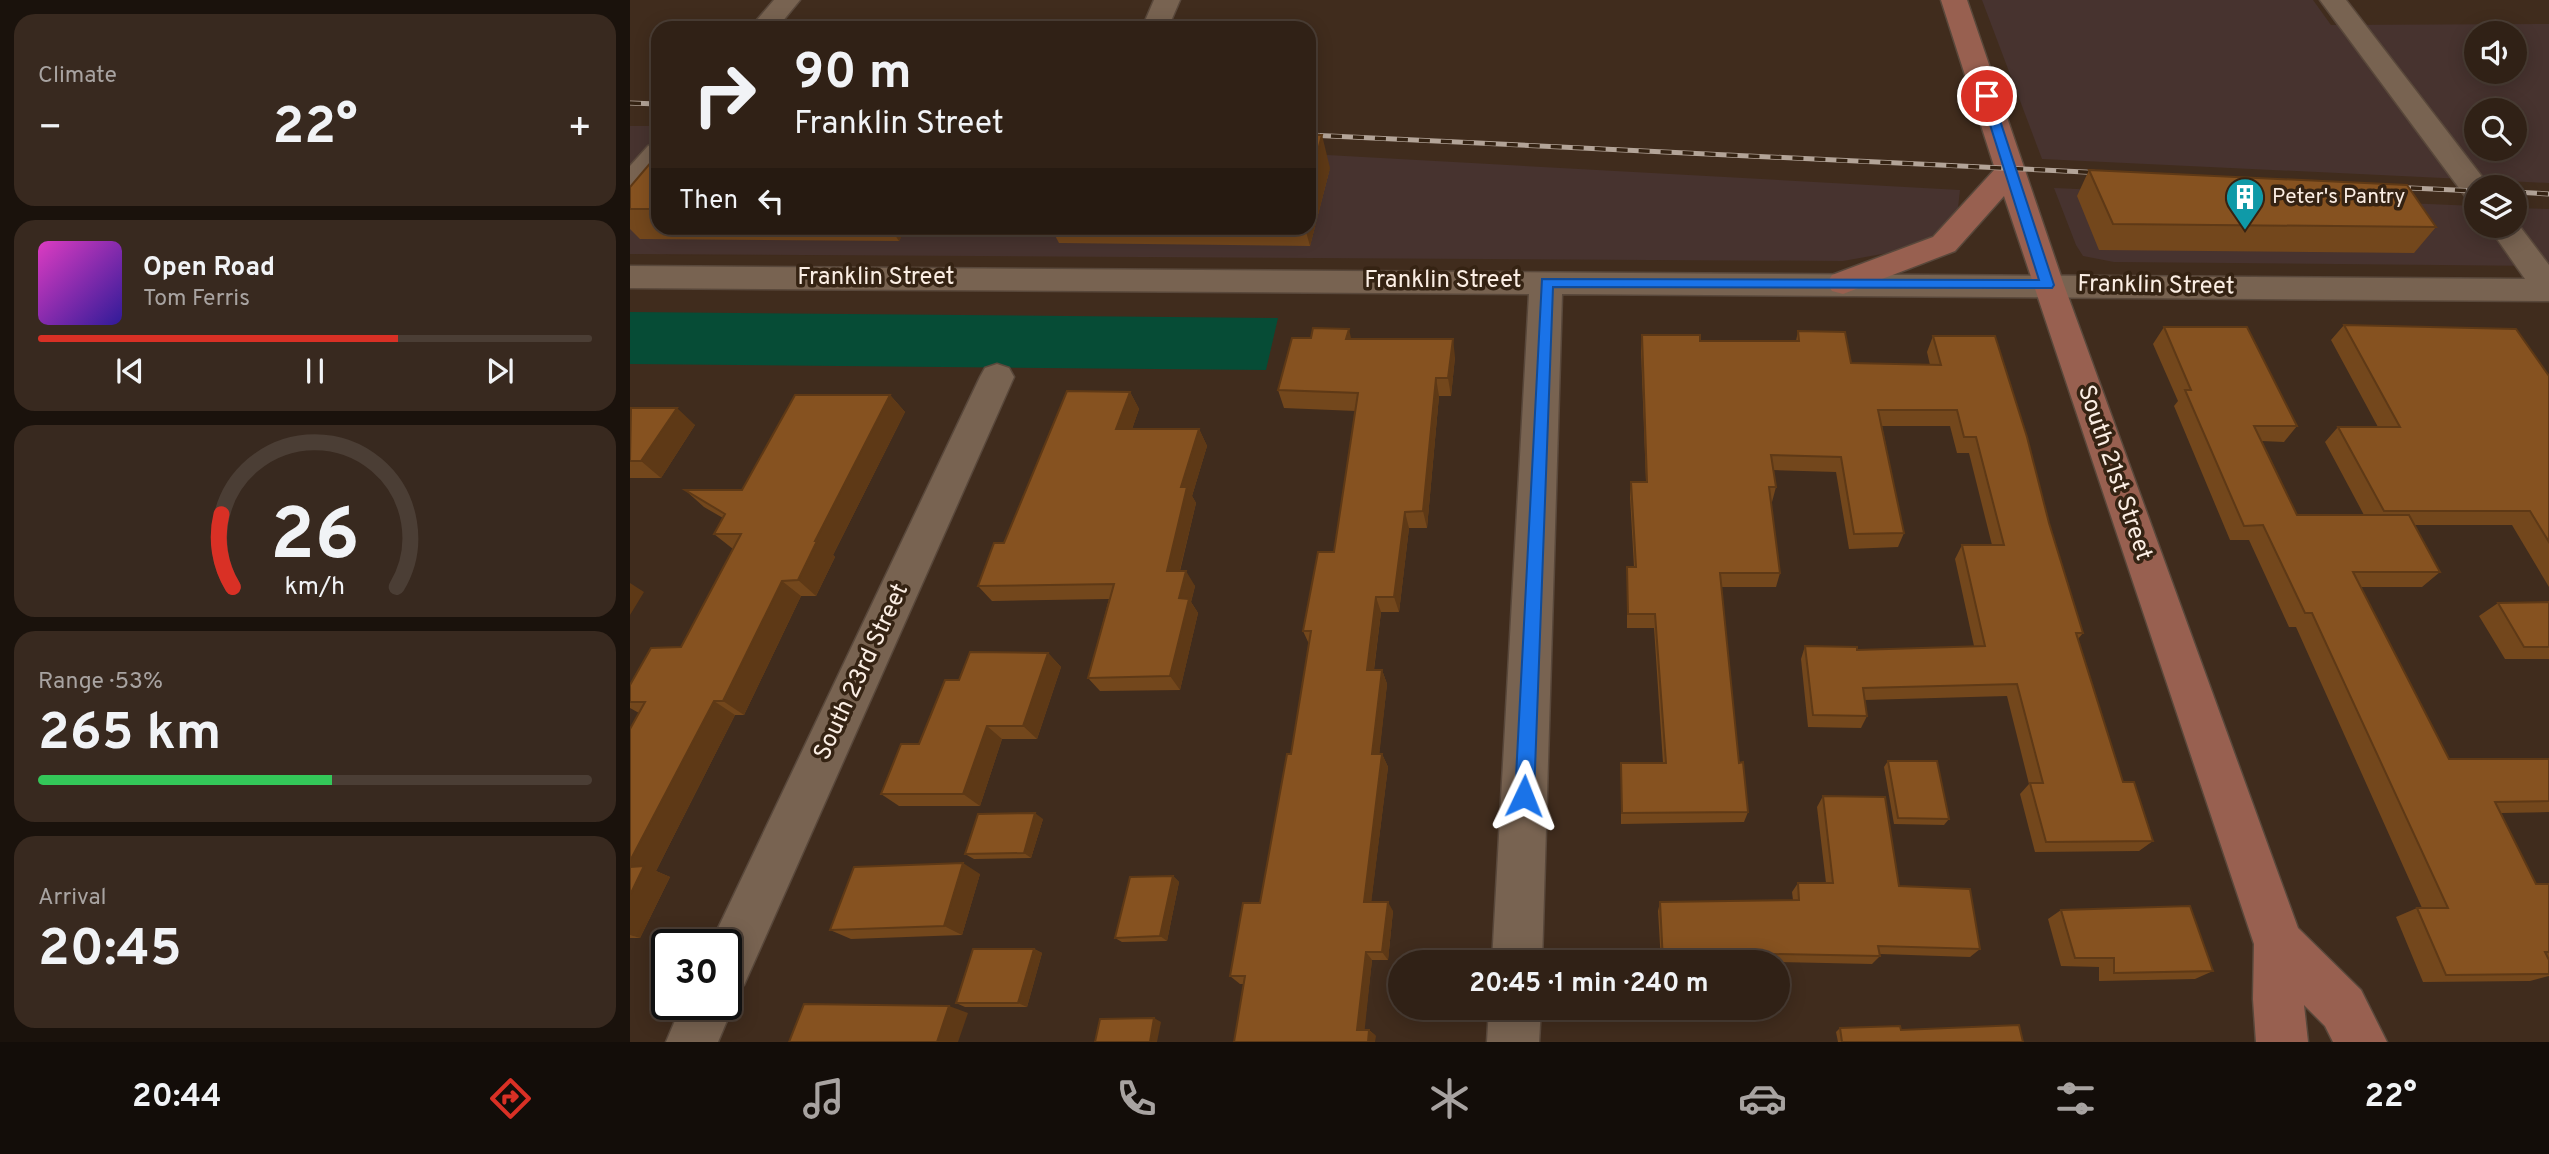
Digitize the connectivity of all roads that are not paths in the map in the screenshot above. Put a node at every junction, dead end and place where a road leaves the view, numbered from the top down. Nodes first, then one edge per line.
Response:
1 (787, 0) edge
2 (1167, 0) edge
3 (1954, 0) edge
4 (2333, 0) edge
5 (769, 21) edge
6 (1158, 21) edge
7 (651, 160) edge
8 (2011, 169) junction
9 (2465, 175) edge
10 (630, 185) edge
11 (2512, 238) edge
12 (630, 277) edge
13 (1546, 282) junction
14 (1843, 283) junction
15 (2048, 285) junction
16 (2549, 289) edge
17 (997, 377) dead end
18 (742, 932) edge
19 (2279, 944) junction
20 (1518, 950) edge
21 (702, 1020) edge
22 (1514, 1020) edge
23 (692, 1042) edge
24 (1513, 1042) edge
25 (2282, 1042) edge
26 (2361, 1042) edge

1 - 5 street
2 - 6 street
3 - 8 main road, South 21st Street
4 - 9 street
7 - 10 street
8 - 14 main road
8 - 15 main road, South 21st Street
11 - 16 street
12 - 13 street, Franklin Street
13 - 14 street, Franklin Street
13 - 20 street
14 - 15 street, Franklin Street
15 - 16 street, Franklin Street
15 - 19 main road, South 21st Street
17 - 18 street, South 23rd Street
19 - 25 main road, South 21st Street
19 - 26 main road, South 21st Street
21 - 23 street
22 - 24 street

